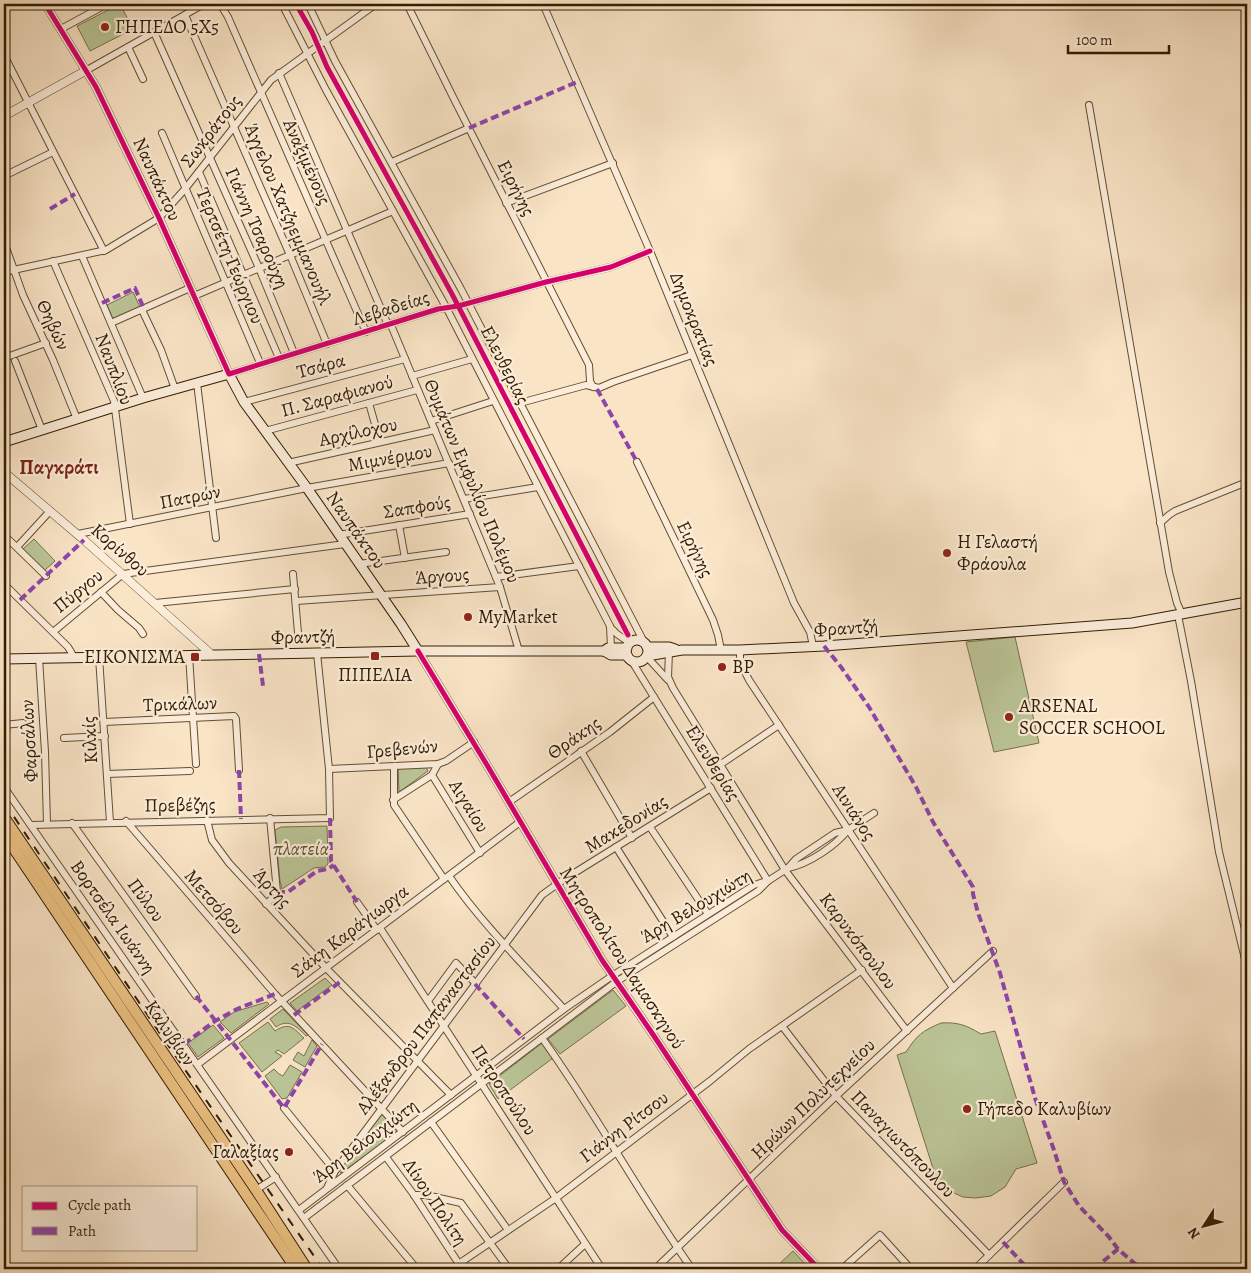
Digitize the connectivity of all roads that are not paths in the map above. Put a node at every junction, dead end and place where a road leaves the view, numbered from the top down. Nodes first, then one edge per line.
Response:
1 (45, 4) edge
2 (107, 4) edge
3 (204, 4) edge
4 (220, 4) edge
5 (282, 4) edge
6 (308, 4) edge
7 (376, 4) edge
8 (408, 4) edge
9 (543, 4) edge
10 (185, 15) junction
11 (61, 29) junction
12 (154, 32) junction
13 (326, 39) junction
14 (128, 47) junction
15 (307, 52) junction
16 (4, 56) edge
17 (87, 70) junction
18 (279, 73) junction
19 (143, 78) dead end
20 (260, 92) junction
21 (28, 103) junction
22 (1089, 105) dead end
23 (4, 116) edge
24 (234, 126) junction
25 (468, 128) junction
26 (162, 133) dead end
27 (53, 152) junction
28 (210, 157) junction
29 (392, 162) junction
30 (613, 163) junction
31 (199, 172) junction
32 (4, 176) edge
33 (185, 189) junction
34 (506, 203) junction
35 (393, 211) junction
36 (159, 218) junction
37 (348, 230) junction
38 (325, 240) junction
39 (4, 242) edge
40 (104, 251) junction
41 (650, 251) junction
42 (290, 255) junction
43 (82, 256) junction
44 (53, 261) junction
45 (259, 268) junction
46 (13, 270) junction
47 (4, 272) edge
48 (243, 275) junction
49 (226, 282) junction
50 (546, 282) junction
51 (192, 292) junction
52 (468, 303) junction
53 (446, 308) junction
54 (142, 310) junction
55 (110, 323) junction
56 (389, 325) junction
57 (366, 332) junction
58 (46, 343) junction
59 (327, 344) junction
60 (294, 353) junction
61 (692, 355) junction
62 (4, 358) edge
63 (279, 358) junction
64 (472, 358) junction
65 (405, 359) junction
66 (15, 361) dead end
67 (260, 363) junction
68 (229, 374) junction
69 (412, 376) junction
70 (197, 383) junction
71 (593, 387) junction
72 (175, 389) junction
73 (417, 390) junction
74 (143, 398) junction
75 (494, 401) junction
76 (244, 402) junction
77 (369, 403) junction
78 (520, 403) junction
79 (116, 407) junction
80 (77, 419) junction
81 (431, 421) junction
82 (42, 430) junction
83 (435, 430) junction
84 (266, 431) junction
85 (4, 442) edge
86 (380, 442) junction
87 (637, 462) dead end
88 (288, 463) junction
89 (449, 463) junction
90 (4, 472) edge
91 (1247, 482) edge
92 (538, 487) junction
93 (307, 488) junction
94 (464, 498) junction
95 (212, 508) junction
96 (50, 511) junction
97 (470, 514) junction
98 (1160, 523) junction
99 (130, 524) junction
100 (399, 525) junction
101 (78, 534) junction
102 (338, 534) junction
103 (4, 535) edge
104 (216, 538) dead end
105 (345, 544) junction
106 (17, 547) junction
107 (446, 552) dead end
108 (405, 558) junction
109 (359, 564) junction
110 (579, 566) junction
111 (123, 574) junction
112 (294, 574) dead end
113 (46, 576) dead end
114 (496, 577) junction
115 (4, 584) edge
116 (500, 587) junction
117 (295, 589) junction
118 (101, 592) junction
119 (381, 596) junction
120 (296, 601) junction
121 (1247, 602) edge
122 (155, 603) junction
123 (1180, 614) junction
124 (610, 626) junction
125 (53, 632) junction
126 (298, 633) dead end
127 (143, 634) dead end
128 (813, 646) junction
129 (607, 650) junction
130 (721, 650) junction
131 (740, 650) junction
132 (418, 651) junction
133 (519, 651) junction
134 (647, 651) junction
135 (673, 651) junction
136 (629, 652) junction
137 (317, 653) junction
138 (189, 655) junction
139 (212, 655) junction
140 (4, 656) edge
141 (74, 657) junction
142 (99, 657) junction
143 (39, 658) junction
144 (670, 683) junction
145 (654, 697) junction
146 (193, 718) junction
147 (104, 722) junction
148 (23, 723) dead end
149 (4, 725) edge
150 (779, 725) junction
151 (105, 736) junction
152 (64, 738) dead end
153 (474, 742) junction
154 (581, 752) junction
155 (196, 764) dead end
156 (438, 764) junction
157 (721, 764) junction
158 (394, 767) junction
159 (329, 769) junction
160 (240, 770) dead end
161 (190, 771) dead end
162 (107, 774) junction
163 (432, 775) junction
164 (4, 787) edge
165 (711, 788) junction
166 (393, 800) junction
167 (509, 802) junction
168 (874, 813) dead end
169 (4, 817) edge
170 (270, 818) junction
171 (208, 820) junction
172 (126, 821) junction
173 (110, 822) junction
174 (520, 822) junction
175 (72, 823) junction
176 (47, 824) junction
177 (31, 825) junction
178 (650, 827) junction
179 (848, 830) junction
180 (4, 834) edge
181 (632, 838) junction
182 (616, 848) junction
183 (480, 852) junction
184 (786, 869) junction
185 (447, 878) junction
186 (768, 881) junction
187 (556, 884) junction
188 (357, 902) dead end
189 (266, 904) junction
190 (708, 914) junction
191 (378, 929) junction
192 (673, 937) junction
193 (505, 944) junction
194 (993, 951) dead end
195 (1247, 967) edge
196 (326, 968) junction
197 (862, 970) junction
198 (614, 979) junction
199 (476, 984) junction
200 (952, 988) junction
201 (196, 996) dead end
202 (281, 1001) junction
203 (428, 1001) junction
204 (564, 1009) junction
205 (444, 1025) junction
206 (782, 1026) junction
207 (906, 1031) junction
208 (542, 1038) junction
209 (417, 1060) junction
210 (198, 1064) junction
211 (476, 1076) junction
212 (481, 1084) junction
213 (451, 1095) junction
214 (692, 1095) junction
215 (836, 1096) junction
216 (284, 1108) dead end
217 (382, 1108) junction
218 (431, 1122) junction
219 (403, 1132) junction
220 (618, 1151) junction
221 (386, 1156) junction
222 (335, 1171) junction
223 (276, 1177) junction
224 (749, 1181) junction
225 (1064, 1182) dead end
226 (348, 1185) junction
227 (327, 1189) junction
228 (256, 1190) junction
229 (414, 1195) junction
230 (556, 1198) junction
231 (299, 1210) junction
232 (304, 1218) junction
233 (508, 1230) junction
234 (490, 1243) junction
235 (585, 1244) junction
236 (677, 1248) junction
237 (989, 1255) junction
238 (459, 1264) junction
239 (296, 1269) edge
240 (307, 1269) edge
241 (339, 1269) edge
242 (417, 1269) edge
243 (451, 1269) edge
244 (508, 1269) edge
245 (558, 1269) edge
246 (602, 1269) edge
247 (655, 1269) edge
248 (692, 1269) edge
249 (819, 1269) edge
250 (842, 1269) edge
251 (912, 1269) edge
252 (975, 1269) edge

1 - 11 street, Ναυπάκτου
2 - 11 street
3 - 10 street
4 - 20 street, Αναξιμένους
5 - 15 street, Ελευθερίας
6 - 13 street, Ελευθερίας
7 - 13 street, Σωκράτους
8 - 25 street, Ειρήνης
9 - 30 street, Δημοκρατίας
10 - 12 street
10 - 24 street, Άγγελου Χατζηεμμανουήλ
11 - 17 street, Ναυπάκτου
12 - 14 street
12 - 28 street, Γιάννη Τσαρούχη
13 - 15 street, Σωκράτους
13 - 29 street, Ελευθερίας
14 - 17 street
14 - 19 street
15 - 18 street, Σωκράτους
15 - 35 street, Ελευθερίας
16 - 21 street
17 - 21 street
17 - 36 street, Ναυπάκτου
18 - 20 street, Σωκράτους
18 - 37 street, Θυμάτων Εμφυλίου Πολέμου
20 - 24 street, Σωκράτους
20 - 38 street, Αναξιμένους
21 - 23 street
21 - 27 street
22 - 98 street
24 - 28 street, Σωκράτους
24 - 42 street, Άγγελου Χατζηεμμανουήλ
25 - 29 street
25 - 34 street, Ειρήνης
26 - 33 street, Τερτσέτη Γεώργιου
27 - 32 street
27 - 40 street
28 - 31 street, Σωκράτους
28 - 45 street, Γιάννη Τσαρούχη
29 - 52 street, Ελευθερίας
30 - 34 street
30 - 41 street, Δημοκρατίας
31 - 33 street, Σωκράτους
31 - 48 street
33 - 36 street, Σωκράτους
33 - 49 street, Τερτσέτη Γεώργιου
34 - 50 street, Ειρήνης
35 - 37 street
35 - 53 street, Ελευθερίας
36 - 40 street, Σωκράτους
36 - 51 street, Ναυπάκτου
37 - 38 street
37 - 56 street, Θυμάτων Εμφυλίου Πολέμου
38 - 42 street
38 - 57 street, Αναξιμένους
39 - 46 street, Θηβών
40 - 43 street, Σωκράτους
41 - 50 street, Λεβαδείας
41 - 61 street, Δημοκρατίας
42 - 45 street
42 - 59 street, Άγγελου Χατζηεμμανουήλ
43 - 44 street, Σωκράτους
43 - 55 street
44 - 46 street, Σωκράτους
44 - 79 street, Ναυπλίου
45 - 48 street
45 - 60 street, Γιάννη Τσαρούχη
46 - 47 street, Σωκράτους
46 - 58 street, Θηβών
48 - 49 street
48 - 63 street
49 - 51 street
49 - 67 street, Τερτσέτη Γεώργιου
50 - 52 street, Λεβαδείας
50 - 71 street, Ειρήνης
51 - 54 street
51 - 68 street, Ναυπάκτου
52 - 53 street, Λεβαδείας
52 - 78 street, Ελευθερίας
53 - 56 street, Λεβαδείας
53 - 64 street, Ελευθερίας
54 - 55 street
54 - 72 street
55 - 74 street
56 - 57 street, Λεβαδείας
56 - 65 street, Θυμάτων Εμφυλίου Πολέμου
57 - 59 street, Λεβαδείας
58 - 62 street
58 - 80 street, Θηβών
59 - 60 street, Λεβαδείας
60 - 63 street, Λεβαδείας
61 - 71 street
61 - 128 street, Δημοκρατίας
63 - 67 street, Λεβαδείας
64 - 69 street
64 - 75 street, Ελευθερίας
65 - 69 street, Θυμάτων Εμφυλίου Πολέμου
65 - 76 street, Τσάρα
66 - 82 street
67 - 68 street, Λεβαδείας
68 - 70 main road, Λεβαδείας
68 - 76 main road, Ναυπάκτου
69 - 73 street, Θυμάτων Εμφυλίου Πολέμου
70 - 72 main road, Λεβαδείας
70 - 95 street
71 - 78 street
72 - 74 main road, Λεβαδείας
73 - 77 street, Π. Σαραφιανού
73 - 81 street, Θυμάτων Εμφυλίου Πολέμου
74 - 79 main road, Λεβαδείας
75 - 81 street
75 - 92 street, Ελευθερίας
76 - 84 main road, Ναυπάκτου
77 - 84 street, Π. Σαραφιανού
77 - 86 street
78 - 134 street, Ελευθερίας
79 - 80 main road, Λεβαδείας
79 - 99 street, Ναυπλίου
80 - 82 main road, Λεβαδείας
81 - 83 street, Θυμάτων Εμφυλίου Πολέμου
82 - 85 main road, Λεβαδείας
83 - 86 street, Αρχίλοχου
83 - 89 street, Θυμάτων Εμφυλίου Πολέμου
84 - 88 main road, Ναυπάκτου
86 - 88 street, Αρχίλοχου
87 - 130 street, Ειρήνης
88 - 93 main road, Ναυπάκτου
89 - 93 street, Μιμνέρμου
89 - 94 street, Θυμάτων Εμφυλίου Πολέμου
90 - 96 street, Κορίνθου
91 - 98 street
92 - 94 street
92 - 110 street, Ελευθερίας
93 - 95 street, Πατρών
93 - 102 main road, Ναυπάκτου
94 - 97 street, Θυμάτων Εμφυλίου Πολέμου
95 - 99 street, Πατρών
95 - 104 street
96 - 101 street, Κορίνθου
96 - 106 street
97 - 100 street, Σαπφούς
97 - 114 street, Θυμάτων Εμφυλίου Πολέμου
98 - 123 street
99 - 101 street, Πατρών
100 - 102 street, Σαπφούς
100 - 108 street
101 - 111 street, Κορίνθου
102 - 105 main road, Ναυπάκτου
103 - 106 street
105 - 109 main road, Ναυπάκτου
105 - 111 street
106 - 113 street
107 - 108 street
108 - 109 street
109 - 119 main road, Ναυπάκτου
110 - 114 street
110 - 124 street, Ελευθερίας
111 - 118 street, Πύργου
111 - 122 street, Κορίνθου
112 - 117 street
114 - 116 street, Θυμάτων Εμφυλίου Πολέμου
115 - 125 street
116 - 119 street, Άργους
116 - 133 street, Θυμάτων Εμφυλίου Πολέμου
117 - 120 street
117 - 122 street
118 - 125 street, Πύργου
118 - 127 street
119 - 120 street, Άργους
119 - 132 main road, Ναυπάκτου
120 - 126 street
121 - 123 main road, Φραντζή
122 - 139 street, Κορίνθου
123 - 128 main road, Φραντζή
123 - 195 street
124 - 129 street, Ελευθερίας
124 - 136 street, Ελευθερίας
125 - 141 street
128 - 131 main road, Φραντζή
129 - 133 main road, Φραντζή
129 - 136 main road, Φραντζή
130 - 131 main road, Φραντζή
130 - 135 main road, Φραντζή
131 - 150 street, Αινιάνος
132 - 133 main road, Φραντζή
132 - 137 main road, Φραντζή
132 - 153 street, Μητροπολίτου Δαμασκηνού
134 - 135 main road, Φραντζή
134 - 136 main road
134 - 136 main road, Φραντζή
134 - 144 street, Ελευθερίας
135 - 144 street, Ελευθερίας
136 - 145 street, Ελευθερίας
137 - 139 main road, Φραντζή
137 - 159 street
138 - 139 main road, Φραντζή
138 - 142 main road, Φραντζή
138 - 146 street
140 - 143 main road, Φραντζή
141 - 142 main road, Φραντζή
141 - 143 main road, Φραντζή
142 - 147 street, Κιλκίς
143 - 176 street, Φαρσάλων
144 - 157 street, Ελευθερίας
145 - 154 street, Θράκης
145 - 165 street, Ελευθερίας
146 - 147 street, Τρικάλων
146 - 155 street
146 - 160 street, Τρικάλων
147 - 151 street, Κιλκίς
148 - 149 street
150 - 157 street
150 - 179 street, Αινιάνος
151 - 152 street
151 - 162 street, Κιλκίς
153 - 156 street, Γρεβενών
153 - 167 street, Μητροπολίτου Δαμασκηνού
154 - 167 street, Θράκης
154 - 181 street
156 - 158 street, Γρεβενών
156 - 163 street
157 - 184 street, Ελευθερίας
158 - 159 street, Γρεβενών
158 - 166 street
159 - 170 street, Πρεβέζης
161 - 162 street
162 - 173 street, Κιλκίς
163 - 166 street
163 - 183 street, Αιγαίου
164 - 177 street, Βορτσέλα Ιωάννη
165 - 178 street, Μακεδονίας
165 - 186 street, Ελευθερίας
166 - 185 street
167 - 174 street, Μητροπολίτου Δαμασκηνού
168 - 179 street
169 - 228 main road, Καλυβίων
170 - 171 street, Πρεβέζης
170 - 189 street
171 - 172 street, Πρεβέζης
171 - 189 street, Άρτης
172 - 173 street, Πρεβέζης
172 - 202 street, Μετσόβου
173 - 175 street, Πρεβέζης
174 - 183 street, Σάκη Καράγιωργα
174 - 187 street, Μητροπολίτου Δαμασκηνού
175 - 176 street, Πρεβέζης
175 - 201 street, Πύλου
176 - 177 street, Πρεβέζης
177 - 210 street, Βορτσέλα Ιωάννη
178 - 181 street, Μακεδονίας
178 - 190 street
179 - 184 street
179 - 200 street, Αινιάνος
180 - 239 main road, Καλυβίων
181 - 182 street, Μακεδονίας
182 - 187 street, Μακεδονίας
182 - 192 street
183 - 185 street, Σάκη Καράγιωργα
184 - 186 street
184 - 197 street, Καρυκόπουλου
185 - 191 street, Σάκη Καράγιωργα
185 - 193 street
186 - 190 street, Άρη Βελουχιώτη
186 - 198 street, Άρη Βελουχιώτη
187 - 193 street, Αλέξανδρου Παπαναστασίου
187 - 198 street, Μητροπολίτου Δαμασκηνού
188 - 191 street, Πετροπούλου
189 - 196 street, Άρτης
190 - 192 street, Άρη Βελουχιώτη
191 - 196 street, Σάκη Καράγιωργα
191 - 203 street, Πετροπούλου
192 - 198 street, Άρη Βελουχιώτη
193 - 199 street, Αλέξανδρου Παπαναστασίου
193 - 204 street
194 - 200 street, Ηρώων Πολυτεχνείου
196 - 202 street, Σάκη Καράγιωργα
196 - 209 street, Άρτης
197 - 206 street, Γιάννη Ρίτσου
197 - 207 street, Καρυκόπουλου
198 - 204 street, Άρη Βελουχιώτη
198 - 208 street, Άρη Βελουχιώτη
198 - 214 street, Μητροπολίτου Δαμασκηνού
199 - 203 street
199 - 205 street, Αλέξανδρου Παπαναστασίου
200 - 207 street, Ηρώων Πολυτεχνείου
202 - 210 street, Σάκη Καράγιωργα
202 - 217 street, Μετσόβου
203 - 205 street, Πετροπούλου
204 - 211 street, Άρη Βελουχιώτη
205 - 209 street, Αλέξανδρου Παπαναστασίου
205 - 211 street, Πετροπούλου
206 - 214 street, Γιάννη Ρίτσου
206 - 215 street, Παναγιωτόπουλου
207 - 215 street, Ηρώων Πολυτεχνείου
208 - 212 street, Άρη Βελουχιώτη
208 - 220 street
209 - 213 street, Άρτης
209 - 217 street, Αλέξανδρου Παπαναστασίου
210 - 223 street, Βορτσέλα Ιωάννη
211 - 212 street, Πετροπούλου
211 - 213 street, Άρη Βελουχιώτη
212 - 218 street, Άρη Βελουχιώτη
212 - 230 street, Πετροπούλου
213 - 219 street, Άρη Βελουχιώτη
214 - 220 street, Γιάννη Ρίτσου
214 - 224 street, Μητροπολίτου Δαμασκηνού
215 - 224 street, Ηρώων Πολυτεχνείου
215 - 237 street, Παναγιωτόπουλου
216 - 222 street
217 - 219 street, Μετσόβου
217 - 222 street, Αλέξανδρου Παπαναστασίου
218 - 221 street, Άρη Βελουχιώτη
218 - 233 street
219 - 227 street, Άρη Βελουχιώτη
220 - 230 street, Γιάννη Ρίτσου
220 - 236 street
221 - 226 street, Άρη Βελουχιώτη
221 - 229 street, Λίνου Πολίτη
222 - 227 street, Αλέξανδρου Παπαναστασίου
223 - 228 street
223 - 231 street, Βορτσέλα Ιωάννη
224 - 236 street, Ηρώων Πολυτεχνείου
224 - 249 street, Μητροπολίτου Δαμασκηνού
225 - 237 street
226 - 232 street, Άρη Βελουχιώτη
226 - 242 street
227 - 231 street, Άρη Βελουχιώτη
228 - 240 main road, Καλυβίων
229 - 234 street
229 - 238 street, Λίνου Πολίτη
230 - 233 street, Γιάννη Ρίτσου
230 - 235 street, Πετροπούλου
231 - 232 street, Βορτσέλα Ιωάννη
232 - 241 street, Βορτσέλα Ιωάννη
233 - 234 street, Γιάννη Ρίτσου
234 - 238 street, Γιάννη Ρίτσου
234 - 244 street
235 - 245 street
235 - 246 street, Πετροπούλου
236 - 247 street, Ηρώων Πολυτεχνείου
236 - 248 street
237 - 252 street
238 - 243 street, Γιάννη Ρίτσου
250 - 251 street

